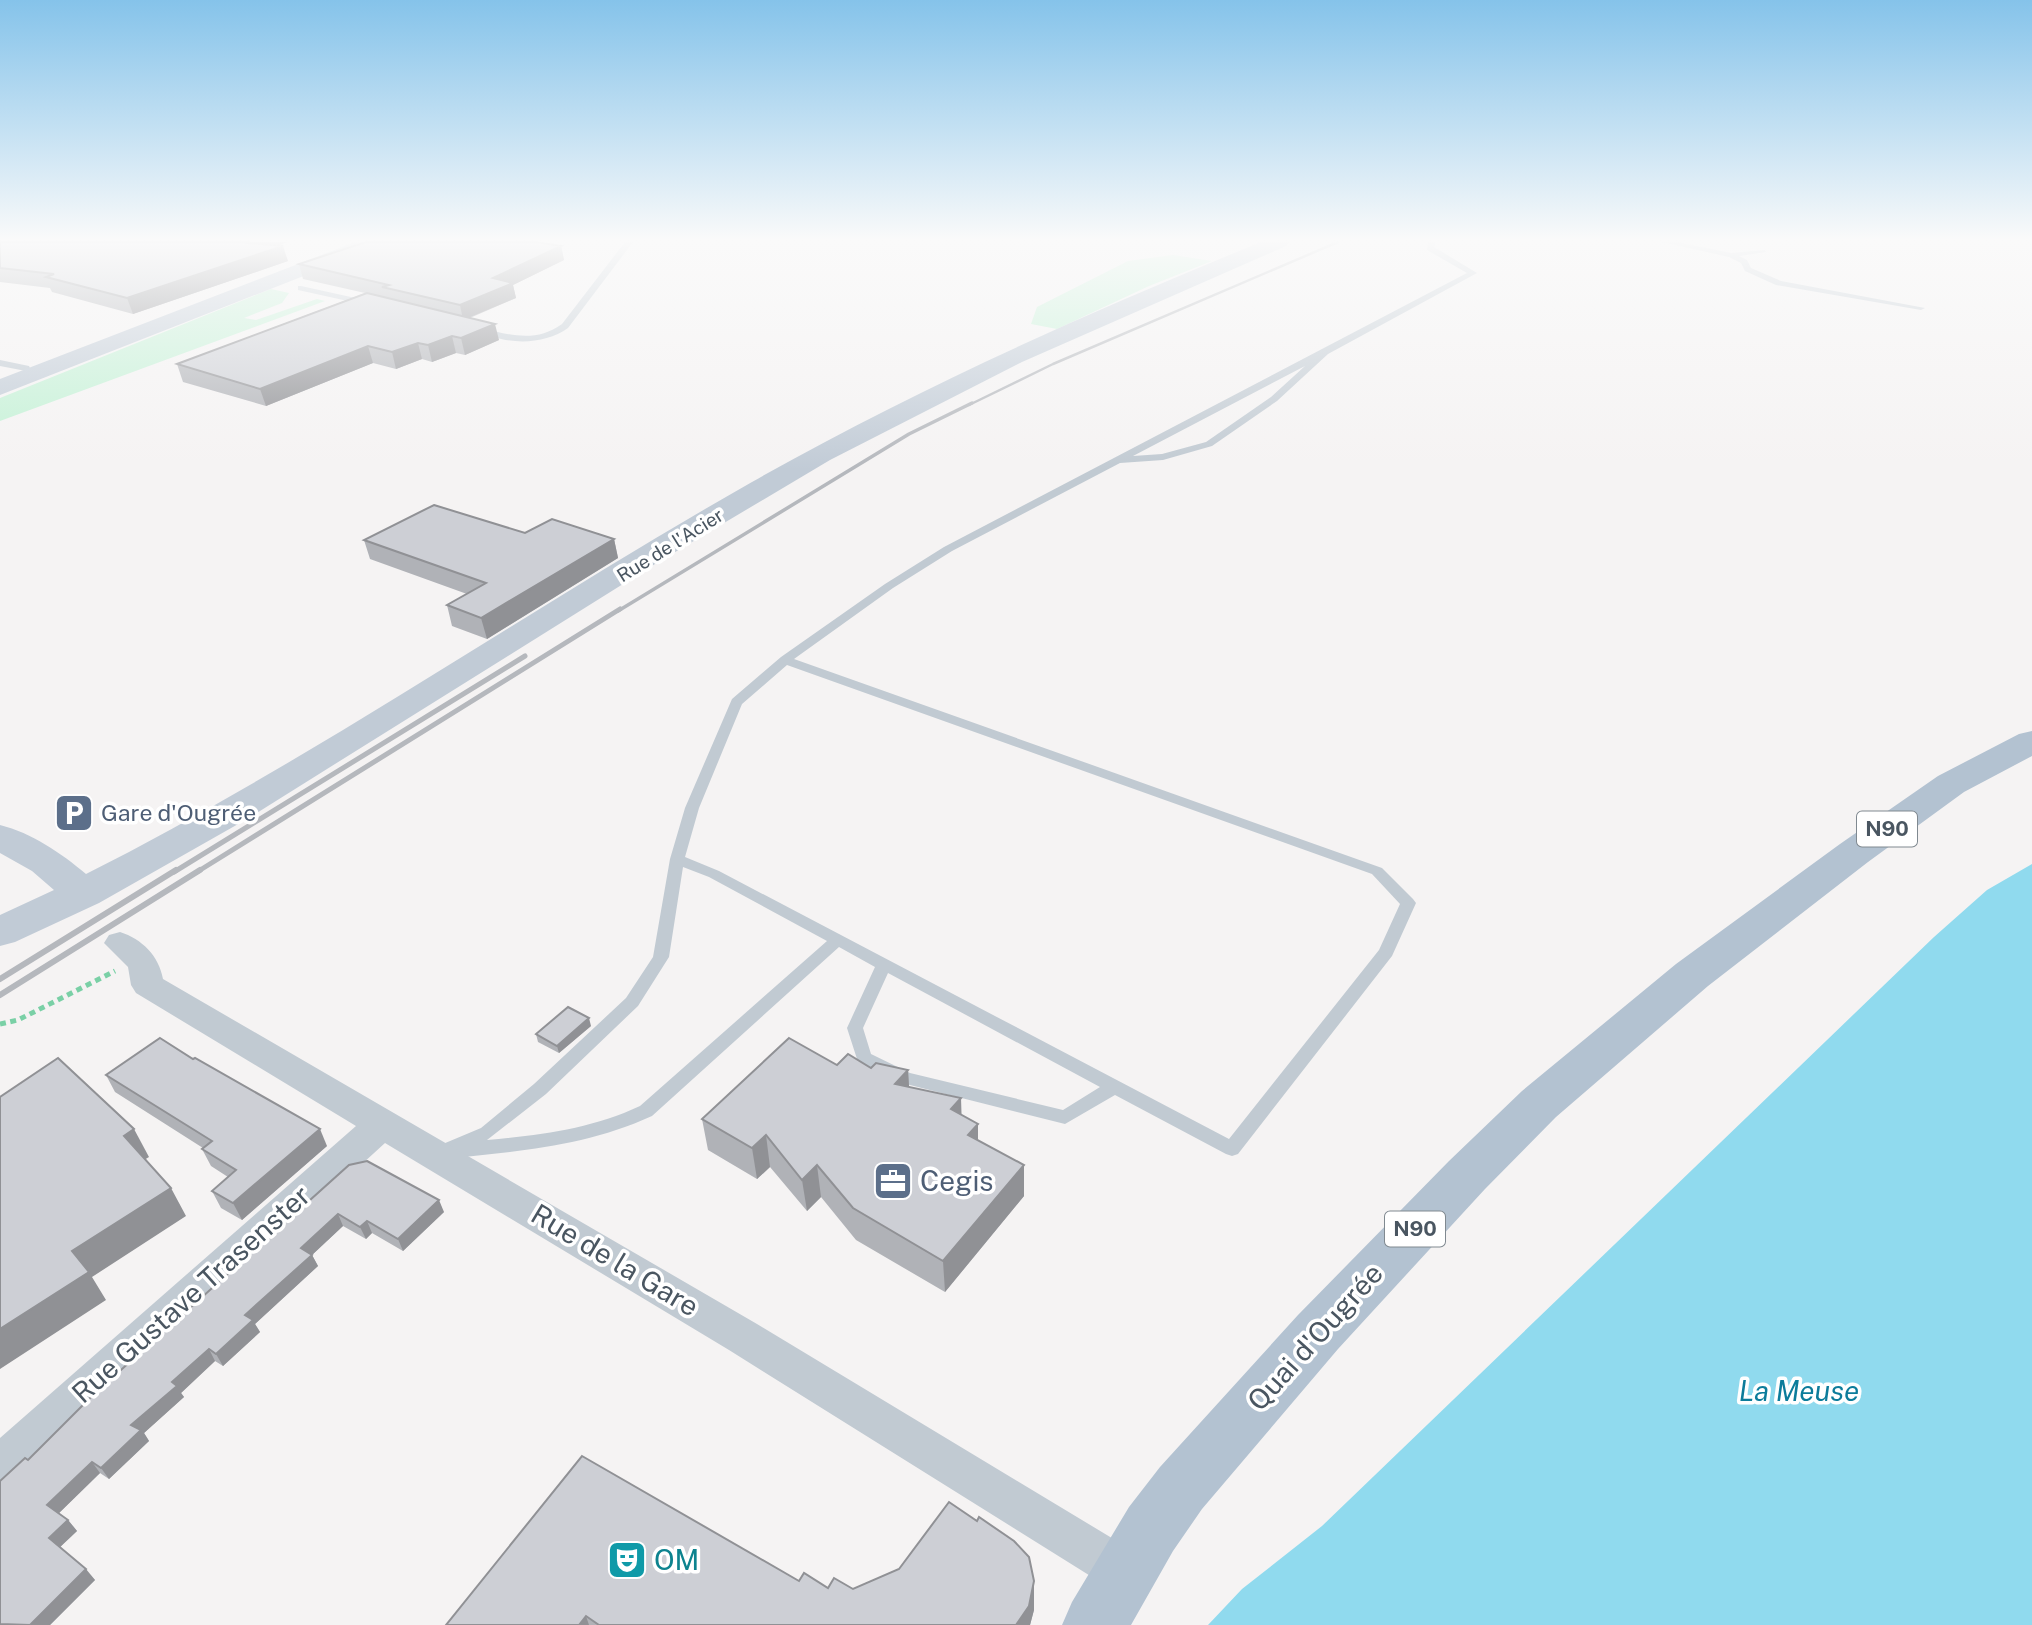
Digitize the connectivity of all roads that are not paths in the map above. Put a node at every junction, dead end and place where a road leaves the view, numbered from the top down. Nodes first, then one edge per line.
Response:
1 (157, 318) edge
2 (178, 318) edge
3 (571, 318) edge
4 (1101, 318) edge
5 (1389, 318) edge
6 (471, 328) edge
7 (1325, 352) junction
8 (0, 363) edge
9 (26, 368) junction
10 (0, 379) edge
11 (0, 387) edge
12 (1113, 461) junction
13 (785, 660) junction
14 (2032, 742) edge
15 (0, 837) edge
16 (677, 859) junction
17 (85, 893) junction
18 (0, 932) edge
19 (838, 940) junction
20 (130, 950) road end
21 (884, 965) junction
22 (1114, 1087) junction
23 (383, 1123) junction
24 (437, 1154) junction
25 (0, 1466) edge
26 (1124, 1571) junction
27 (1095, 1625) edge

1 - 9 main road
2 - 11 main road
3 - 6 lane
4 - 17 main road, Rue de l'Acier
5 - 7 lane
7 - 12 lane
7 - 12 lane
8 - 9 lane
9 - 10 main road
12 - 13 lane
13 - 16 lane
13 - 22 lane
14 - 26 main road, Quai d'Ougrée / N90
15 - 17 main road
16 - 19 lane
16 - 24 lane
17 - 18 main road, Rue de l'Acier
19 - 21 lane
19 - 24 lane
20 - 23 street, Rue de la Gare
21 - 22 lane
21 - 22 lane
23 - 24 street, Rue de la Gare
23 - 25 street, Rue Gustave Trasenster
24 - 26 street, Rue de la Gare
26 - 27 main road, N90

